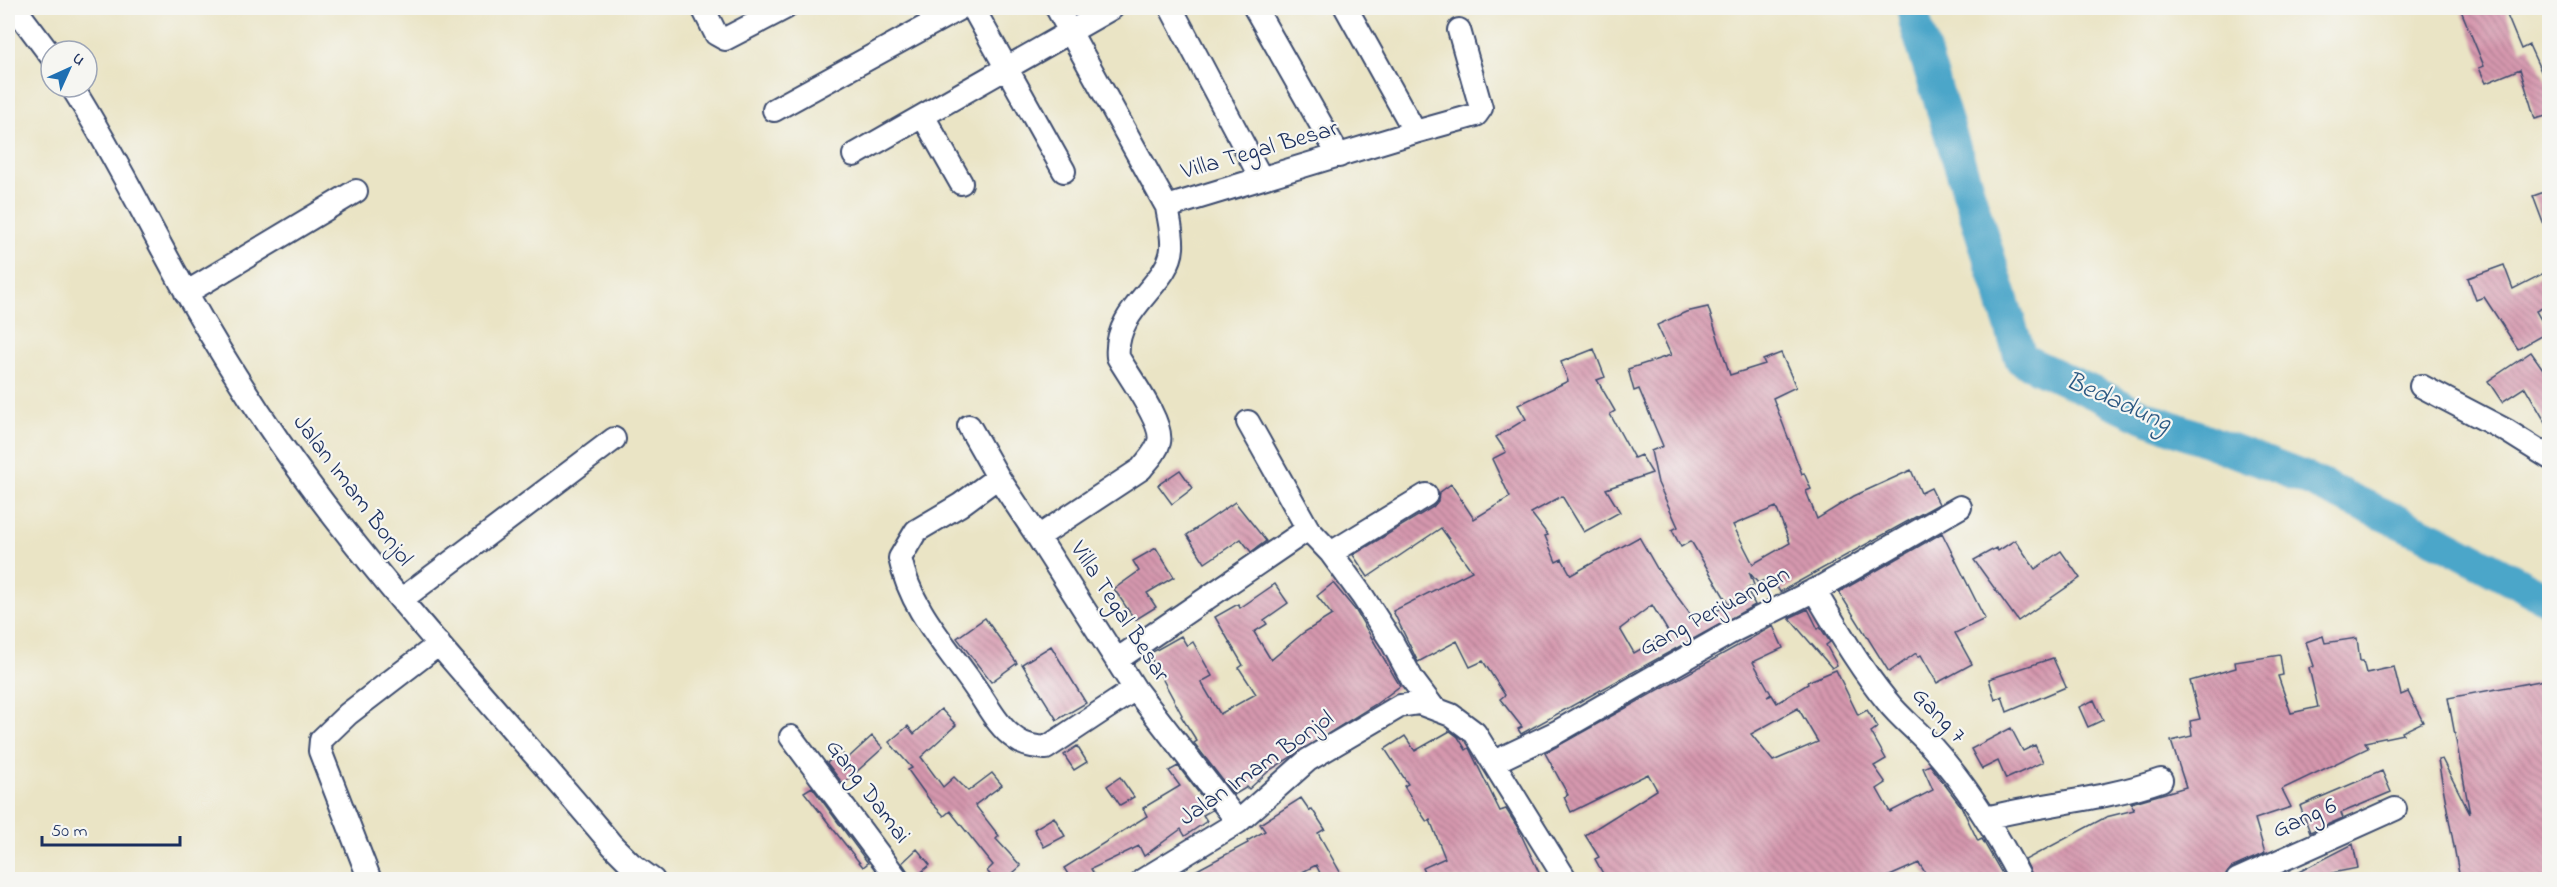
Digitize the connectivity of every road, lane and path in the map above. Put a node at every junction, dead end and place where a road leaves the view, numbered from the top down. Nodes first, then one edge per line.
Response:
1 (15, 8) edge
2 (703, 8) edge
3 (784, 8) edge
4 (960, 8) edge
5 (973, 8) edge
6 (1057, 8) edge
7 (1112, 8) edge
8 (1171, 8) edge
9 (1255, 8) edge
10 (1346, 8) edge
11 (8, 13) edge
12 (1459, 30) dead end
13 (1068, 31) junction
14 (39, 40) edge
15 (1007, 67) junction
16 (80, 99) edge
17 (774, 110) dead end
18 (923, 116) junction
19 (1415, 132) junction
20 (854, 155) dead end
21 (1339, 156) junction
22 (1064, 171) dead end
23 (1261, 178) junction
24 (962, 183) dead end
25 (356, 191) dead end
26 (1167, 207) junction
27 (186, 293) junction
28 (2421, 386) dead end
29 (1248, 422) dead end
30 (969, 426) dead end
31 (614, 439) dead end
32 (2550, 458) edge
33 (998, 477) junction
34 (1426, 495) dead end
35 (1960, 507) dead end
36 (1308, 529) junction
37 (1038, 537) junction
38 (1331, 553) junction
39 (1814, 590) junction
40 (402, 600) junction
41 (439, 644) junction
42 (1118, 659) junction
43 (1135, 689) junction
44 (1434, 707) junction
45 (791, 737) dead end
46 (1494, 762) junction
47 (2161, 780) dead end
48 (2395, 809) dead end
49 (1986, 819) junction
50 (1238, 822) junction
51 (370, 879) edge
52 (653, 879) edge
53 (898, 879) edge
54 (1143, 879) edge
55 (1566, 879) edge
56 (2021, 879) edge
57 (2237, 879) edge

1 - 11 street
1 - 14 street
2 - 3 street
4 - 17 street
5 - 15 street
6 - 13 street
7 - 13 street
8 - 23 street
9 - 21 street
10 - 19 street
12 - 19 street, Villa Tegal Besar
13 - 15 street
13 - 26 street
15 - 18 street
15 - 22 street
16 - 27 street, Jalan Imam Bonjol
18 - 20 street
18 - 24 street
19 - 21 street, Villa Tegal Besar
21 - 23 street, Villa Tegal Besar
23 - 26 street, Villa Tegal Besar
25 - 27 street
26 - 37 street, Villa Tegal Besar
27 - 40 street, Jalan Imam Bonjol
28 - 32 street
29 - 36 street
30 - 33 street
31 - 40 street
33 - 37 street
33 - 43 street
34 - 38 street
35 - 39 street, Gang Perjuangan
36 - 38 street
36 - 42 street
37 - 42 street, Villa Tegal Besar
38 - 44 street
39 - 46 street, Gang Perjuangan
39 - 49 street, Gang 7
40 - 41 street, Jalan Imam Bonjol
41 - 51 street
41 - 52 street, Jalan Imam Bonjol
42 - 43 street, Villa Tegal Besar
43 - 50 street, Villa Tegal Besar
44 - 46 street, Jalan Imam Bonjol
44 - 50 street, Jalan Imam Bonjol
45 - 53 street, Gang Damai
46 - 55 street, Jalan Imam Bonjol
47 - 49 street
48 - 57 street, Gang 6
49 - 56 street, Gang 7
50 - 54 street, Jalan Imam Bonjol

